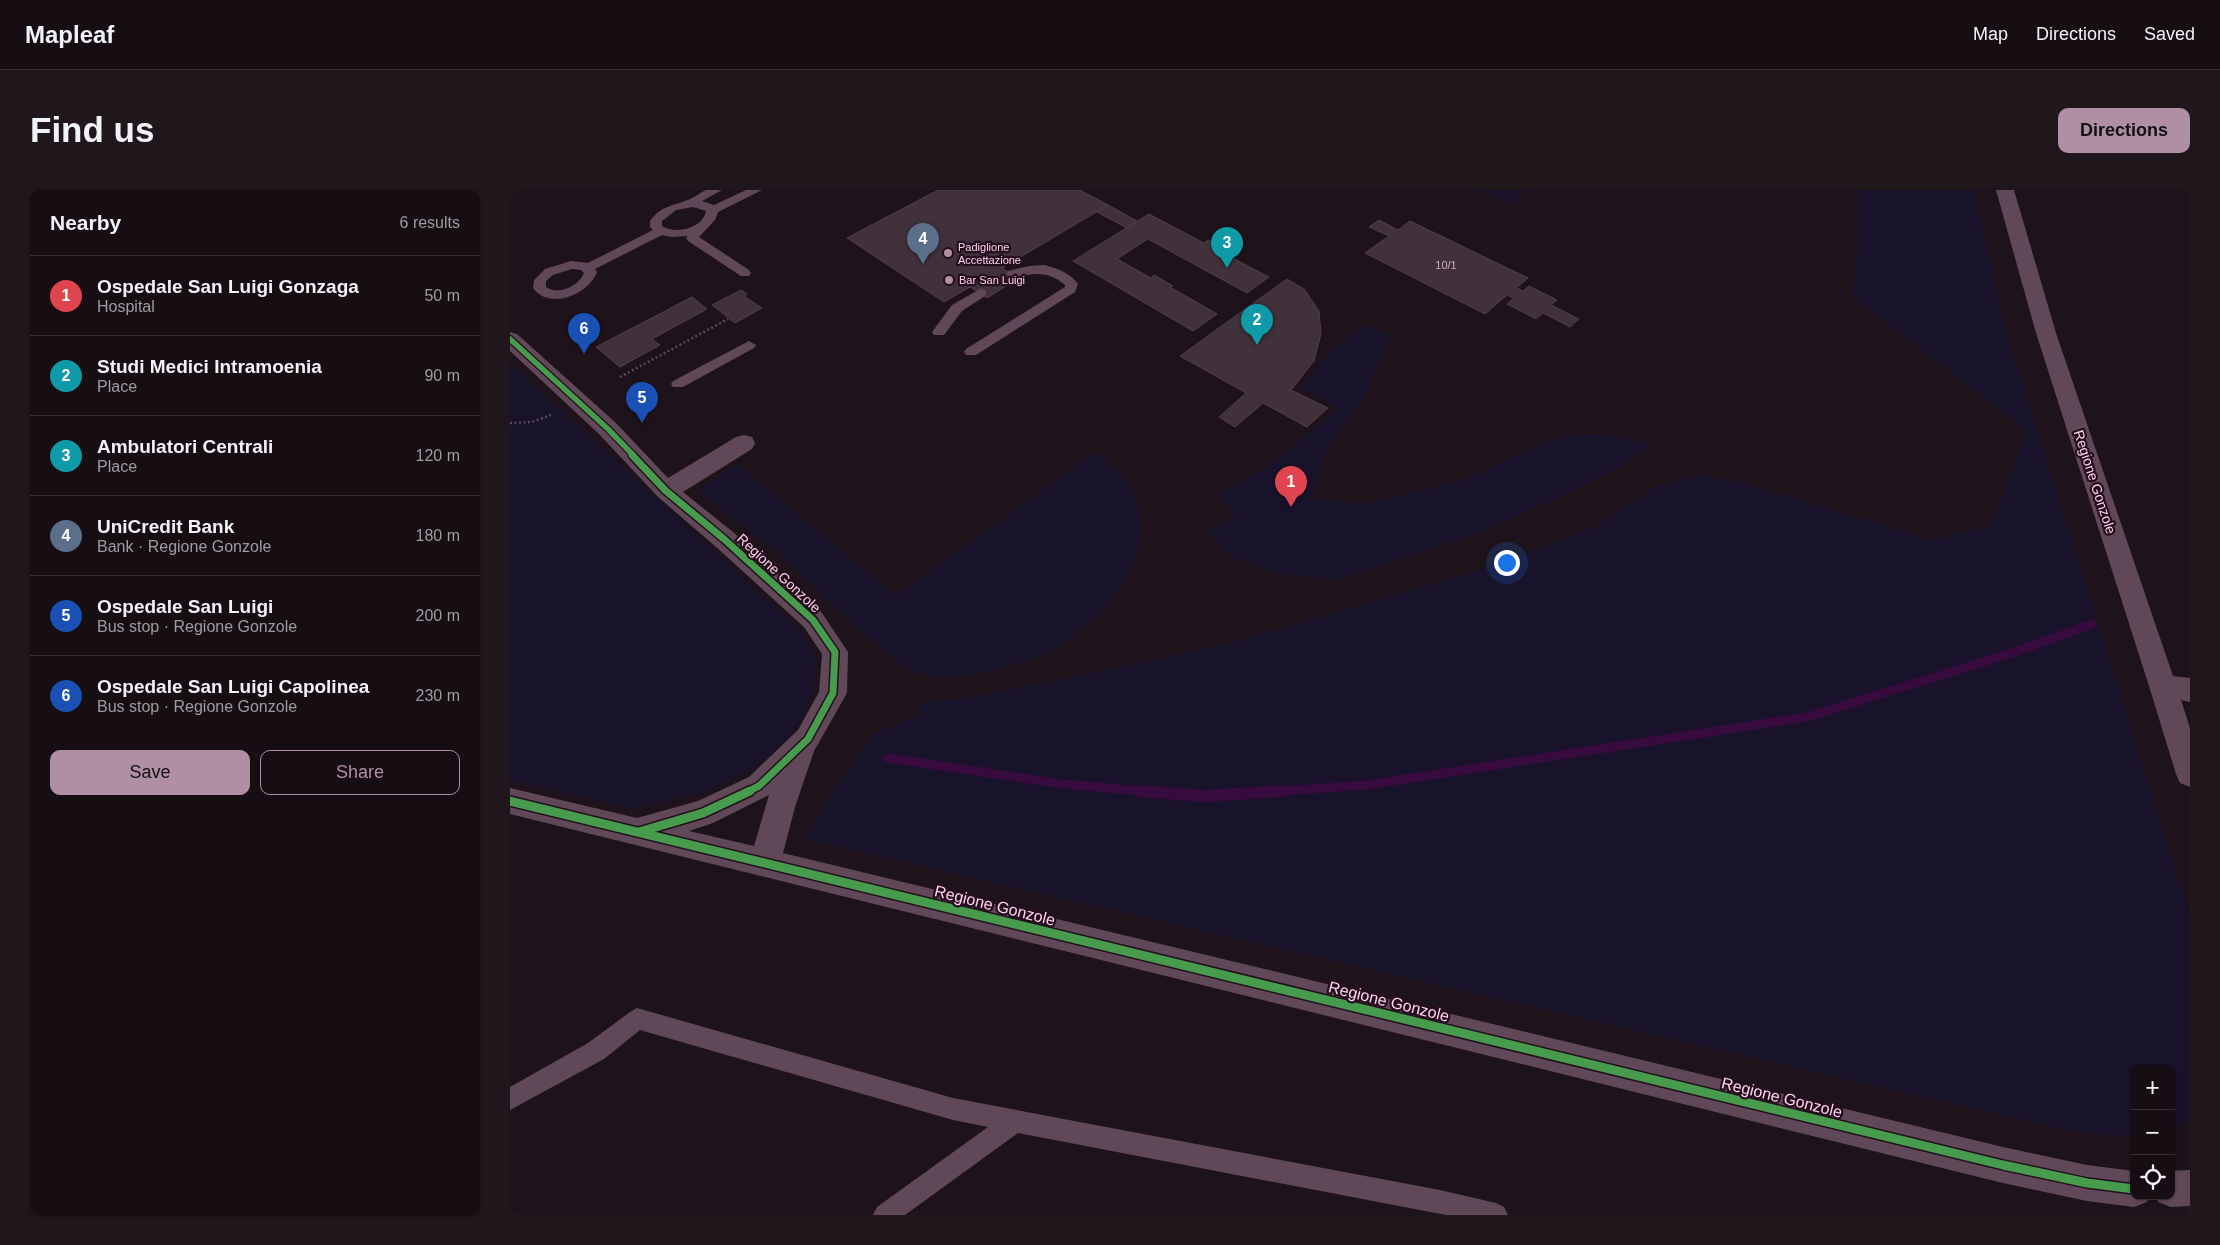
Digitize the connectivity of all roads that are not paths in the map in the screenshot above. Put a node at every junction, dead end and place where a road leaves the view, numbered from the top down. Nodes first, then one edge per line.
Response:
1 (716, 190) edge
2 (756, 190) edge
3 (2005, 190) edge
4 (693, 203) junction
5 (712, 210) junction
6 (704, 225) junction
7 (660, 231) junction
8 (588, 268) dead end
9 (745, 273) dead end
10 (1012, 274) dead end
11 (980, 293) dead end
12 (939, 332) dead end
13 (510, 339) edge
14 (749, 345) dead end
15 (971, 352) dead end
16 (678, 384) dead end
17 (744, 443) dead end
18 (666, 490) junction
19 (2163, 686) junction
20 (2190, 690) edge
21 (808, 739) junction
22 (2190, 774) edge
23 (510, 801) edge
24 (639, 832) junction
25 (766, 863) junction
26 (510, 1099) edge
27 (1015, 1121) junction
28 (2130, 1188) edge
29 (2190, 1188) edge
30 (2175, 1189) edge
31 (1432, 1208) edge
32 (885, 1215) edge
33 (1496, 1215) edge

1 - 4 lane
2 - 5 lane
3 - 19 street, Regione Gonzole
4 - 5 lane
4 - 7 lane
5 - 6 lane
6 - 7 lane
6 - 9 lane
7 - 8 lane
10 - 15 lane
11 - 12 lane
13 - 18 street, Regione Gonzole
14 - 16 lane
17 - 18 street
18 - 21 street, Regione Gonzole
19 - 20 street
19 - 22 street, Regione Gonzole
21 - 24 street, Regione Gonzole
21 - 25 street, Regione Gonzole
23 - 24 street, Regione Gonzole
24 - 25 street, Regione Gonzole
25 - 28 street, Regione Gonzole
26 - 27 lane
27 - 31 lane
27 - 32 lane
29 - 30 street
31 - 33 lane

